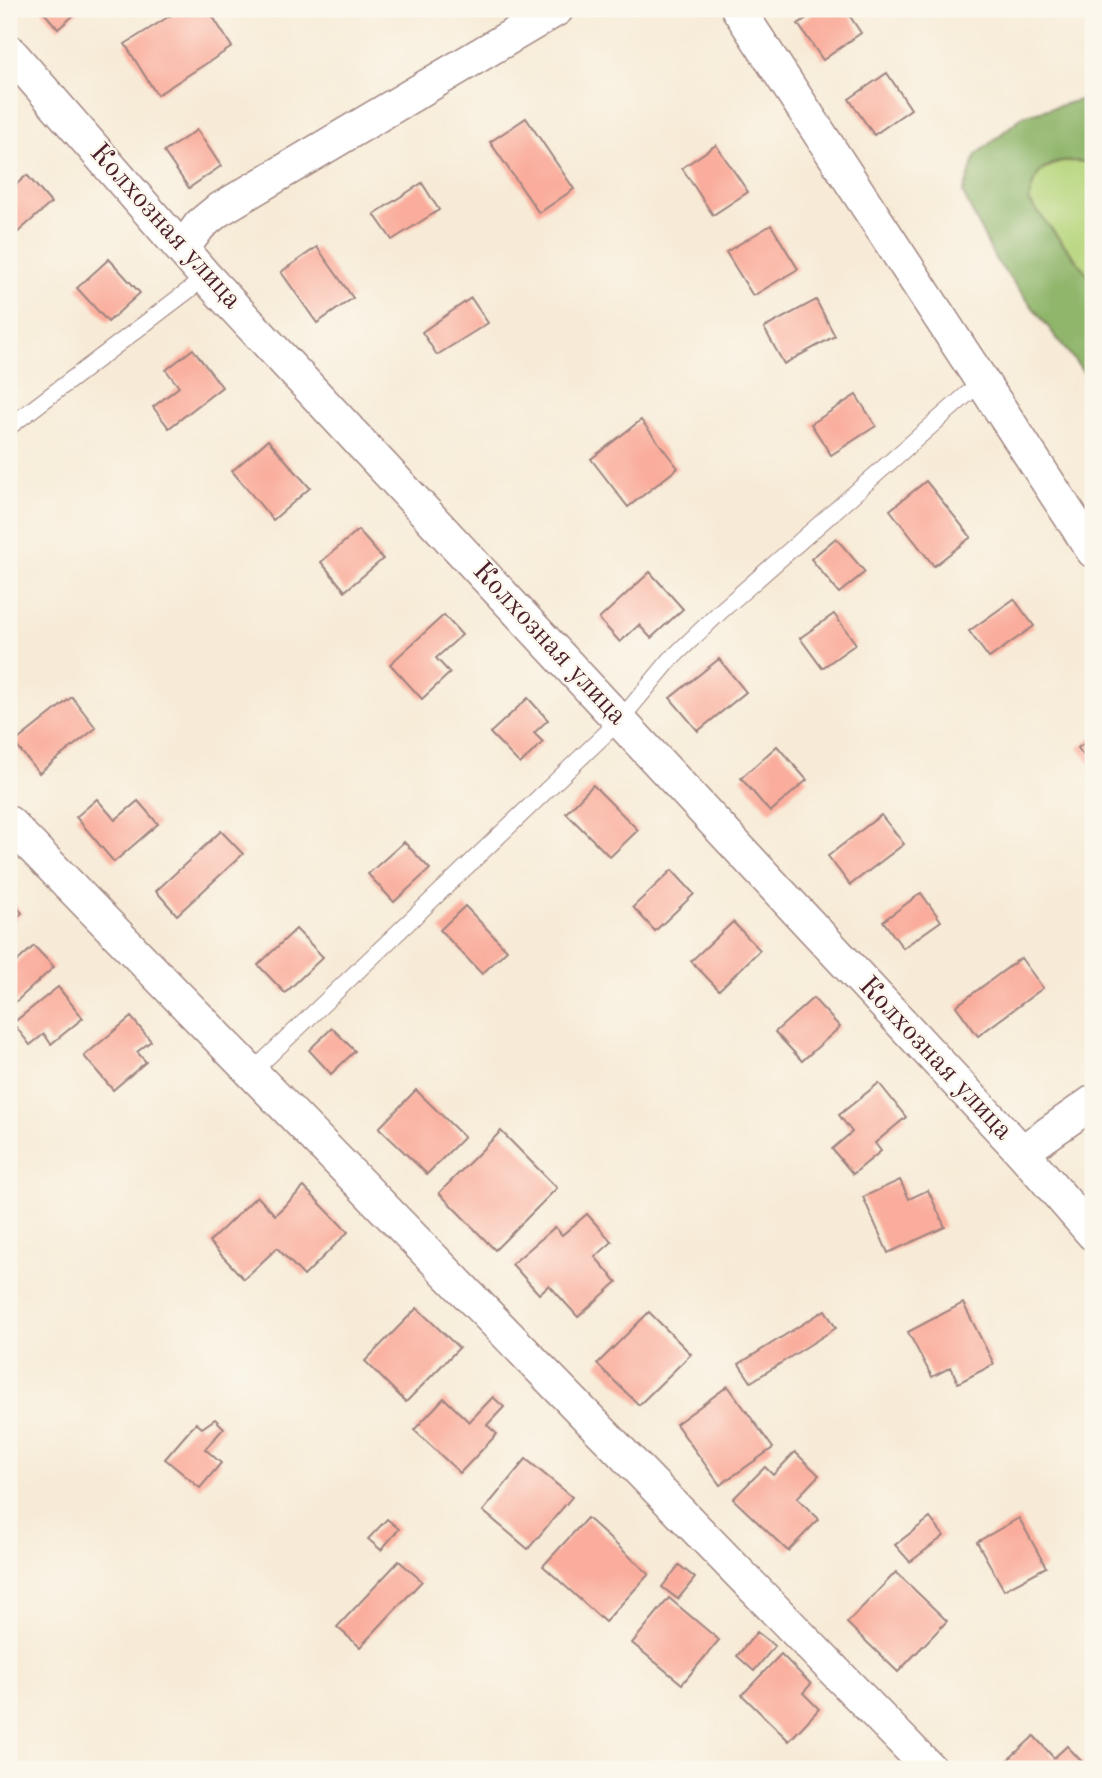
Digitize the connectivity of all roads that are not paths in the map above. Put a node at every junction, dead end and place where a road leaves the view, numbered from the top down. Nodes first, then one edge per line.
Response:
1 (557, 9) edge
2 (738, 9) edge
3 (9, 51) edge
4 (183, 248) junction
5 (206, 277) junction
6 (982, 381) junction
7 (9, 427) edge
8 (1093, 551) edge
9 (620, 720) junction
10 (9, 823) edge
11 (253, 1071) junction
12 (1093, 1102) edge
13 (1022, 1152) junction
14 (1093, 1234) edge
15 (930, 1769) edge

1 - 4 street
2 - 6 street
3 - 4 street, Колхозная улица
4 - 5 street, Колхозная улица
5 - 7 lane
5 - 9 street, Колхозная улица
6 - 8 street
6 - 9 lane
9 - 11 lane
9 - 13 street, Колхозная улица
10 - 11 street
11 - 15 street
12 - 13 street
13 - 14 street, Колхозная улица

